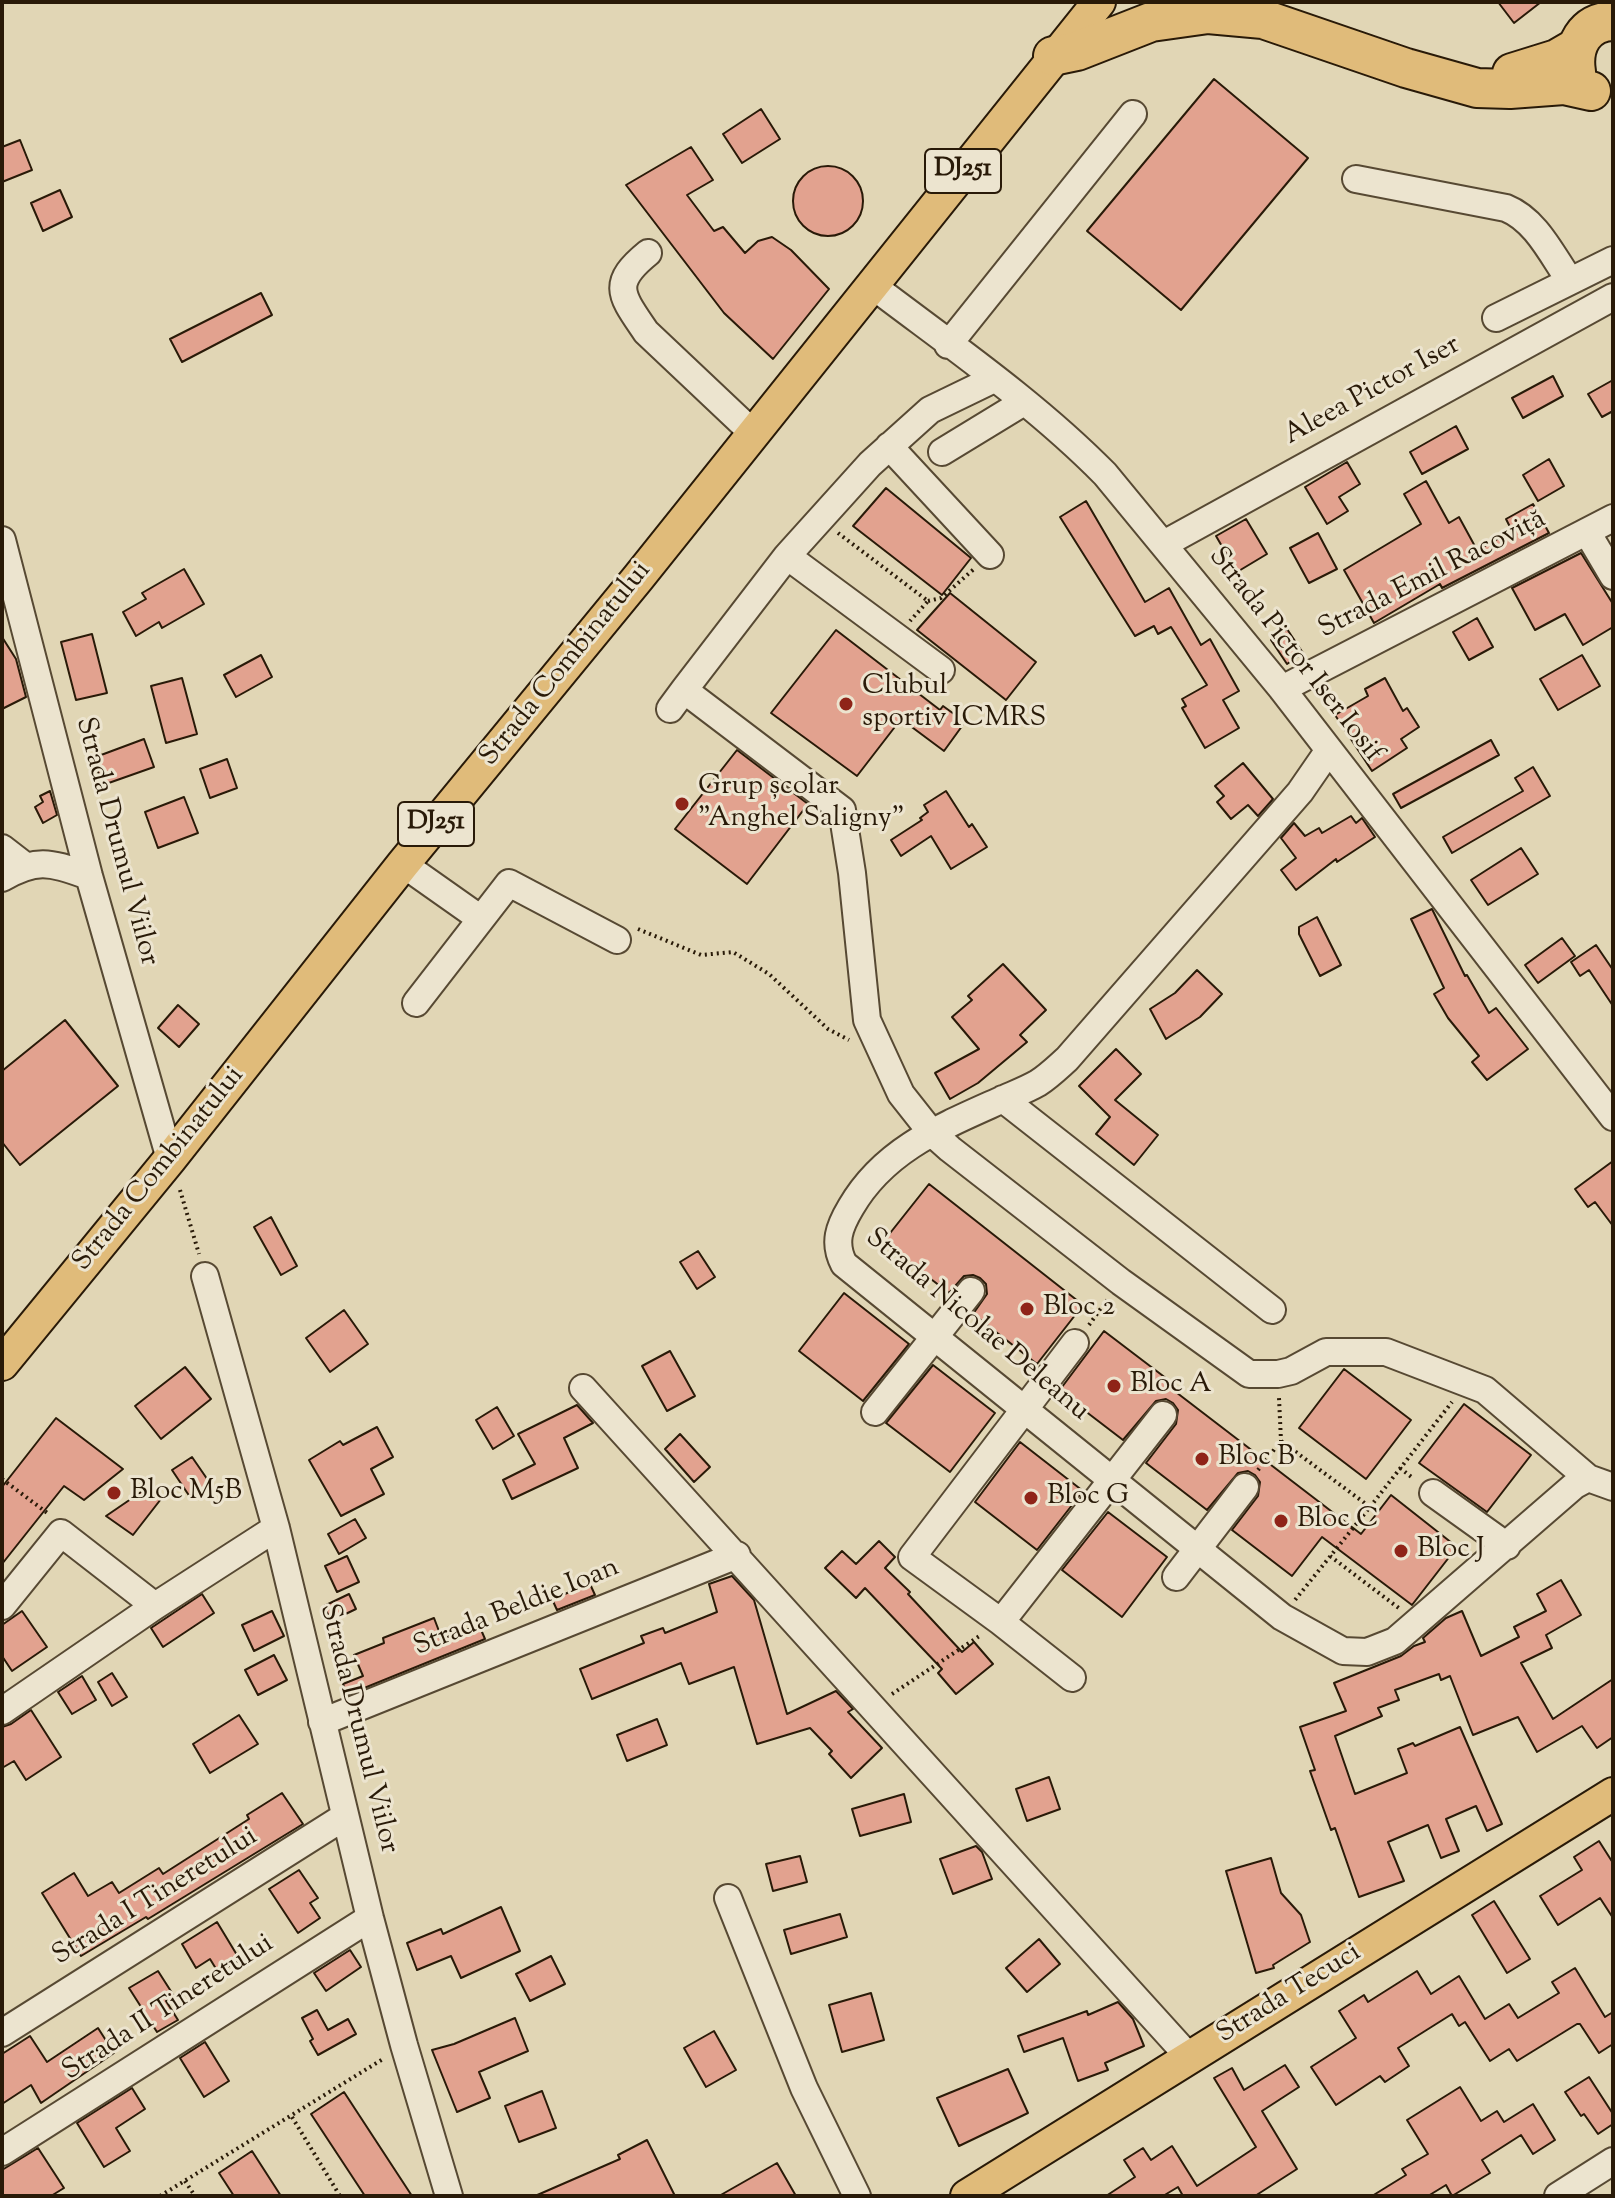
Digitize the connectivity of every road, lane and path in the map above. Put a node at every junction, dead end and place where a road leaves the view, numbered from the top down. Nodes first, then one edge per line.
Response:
1 (1099, 2) edge
2 (1250, 8) edge
3 (1591, 26) edge
4 (1053, 56) junction
5 (1457, 81) junction
6 (1605, 97) edge
7 (1133, 114) dead end
8 (1356, 179) dead end
9 (648, 253) dead end
10 (1613, 260) edge
11 (1570, 281) junction
12 (873, 286) junction
13 (1613, 297) edge
14 (1496, 318) dead end
15 (948, 345) junction
16 (994, 379) junction
17 (1024, 402) junction
18 (754, 434) junction
19 (889, 446) junction
20 (942, 452) dead end
21 (1613, 518) edge
22 (820, 520) junction
23 (1587, 532) junction
24 (2, 540) edge
25 (1164, 544) junction
26 (990, 555) joint
27 (787, 556) junction
28 (1613, 576) edge
29 (928, 601) junction
30 (897, 637) junction
31 (941, 670) dead end
32 (1282, 689) junction
33 (1329, 750) junction
34 (2, 848) edge
35 (403, 864) junction
36 (13, 872) edge
37 (89, 876) junction
38 (481, 919) junction
39 (623, 934) joint
40 (416, 1003) dead end
41 (884, 1057) junction
42 (1003, 1099) junction
43 (1613, 1117) edge
44 (931, 1132) junction
45 (170, 1159) junction
46 (205, 1276) joint
47 (1121, 1282) junction
48 (971, 1291) dead end
49 (1272, 1310) dead end
50 (935, 1337) junction
51 (1075, 1343) joint
52 (2, 1364) edge
53 (1278, 1374) junction
54 (1467, 1383) junction
55 (583, 1388) dead end
56 (1025, 1408) junction
57 (875, 1412) dead end
58 (1163, 1415) dead end
59 (1281, 1441) junction
60 (1588, 1478) junction
61 (2, 1479) edge
62 (1110, 1479) junction
63 (1245, 1487) joint
64 (1613, 1487) edge
65 (1433, 1493) dead end
66 (1370, 1507) junction
67 (276, 1528) junction
68 (61, 1533) junction
69 (1507, 1546) junction
70 (1198, 1548) junction
71 (737, 1555) junction
72 (1330, 1556) junction
73 (1176, 1577) dead end
74 (2, 1606) edge
75 (155, 1606) junction
76 (1282, 1617) junction
77 (1001, 1622) junction
78 (1418, 1622) junction
79 (1072, 1678) dead end
80 (873, 1706) junction
81 (2, 1711) edge
82 (322, 1722) junction
83 (1613, 1794) edge
84 (344, 1817) junction
85 (728, 1898) dead end
86 (370, 1918) junction
87 (2, 2033) edge
88 (404, 2045) junction
89 (1190, 2058) junction
90 (292, 2117) junction
91 (2, 2152) edge
92 (1613, 2161) edge
93 (185, 2181) junction
94 (160, 2196) edge
95 (195, 2196) edge
96 (340, 2196) edge
97 (449, 2196) edge
98 (857, 2196) edge
99 (967, 2196) edge
100 (1558, 2196) edge

1 - 4 main road, Strada Combinatului / DJ251
2 - 4 highway
2 - 5 highway
3 - 5 highway
3 - 6 highway
4 - 12 main road, Strada Combinatului / DJ251
5 - 6 highway
7 - 15 street
8 - 11 street
9 - 18 street
10 - 11 street
11 - 14 street
12 - 15 street, Strada Pictor Iser Iosif
12 - 18 main road, Strada Combinatului / DJ251
13 - 25 street, Aleea Pictor Iser
15 - 16 street, Strada Pictor Iser Iosif
16 - 17 street, Strada Pictor Iser Iosif
16 - 19 street
17 - 20 street
17 - 25 street, Strada Pictor Iser Iosif
18 - 35 main road, Strada Combinatului / DJ251
19 - 22 street
19 - 26 street
21 - 23 street, Strada Emil Racoviță
22 - 27 street
22 - 29 path
23 - 28 street
23 - 32 street, Strada Emil Racoviță
24 - 37 street, Strada Drumul Viilor
25 - 32 street, Strada Pictor Iser Iosif
26 - 29 path
27 - 30 street
27 - 41 street
29 - 30 path
30 - 31 street
32 - 33 street, Strada Pictor Iser Iosif
33 - 42 street, Strada Nicolae Deleanu
33 - 43 street, Strada Pictor Iser Iosif
34 - 36 street
35 - 38 street
35 - 45 main road, Strada Combinatului / DJ251
36 - 37 street
37 - 45 street, Strada Drumul Viilor
38 - 39 street
38 - 40 street
39 - 41 path
41 - 44 street
42 - 44 street, Strada Nicolae Deleanu
42 - 49 street
44 - 47 street
44 - 50 street, Strada Nicolae Deleanu
45 - 46 path
45 - 52 main road, Strada Combinatului / DJ251
46 - 67 street, Strada Drumul Viilor
47 - 51 path
47 - 53 street
48 - 50 street
50 - 56 street, Strada Nicolae Deleanu
50 - 57 street
51 - 56 street
53 - 54 street
53 - 59 path
54 - 60 street
54 - 66 path
55 - 71 street
56 - 62 street, Strada Nicolae Deleanu
56 - 77 street
58 - 62 street
59 - 63 path
59 - 66 path
60 - 64 street
60 - 69 street, Strada Nicolae Deleanu
61 - 68 path
62 - 70 street, Strada Nicolae Deleanu
62 - 77 street
63 - 70 street
65 - 69 street
66 - 72 path
67 - 75 street
67 - 82 street, Strada Drumul Viilor
68 - 74 street
68 - 75 street
69 - 78 street, Strada Nicolae Deleanu
70 - 73 street
70 - 76 street, Strada Nicolae Deleanu
71 - 80 street
71 - 82 street, Strada Beldie Ioan
72 - 76 path
72 - 78 path
75 - 81 street
76 - 78 street, Strada Nicolae Deleanu
77 - 79 street
77 - 80 path
80 - 89 street
82 - 84 street, Strada Drumul Viilor
83 - 89 main road, Strada Tecuci
84 - 86 street, Strada Drumul Viilor
84 - 87 street, Strada I Tineretului
85 - 98 street
86 - 88 street, Strada Drumul Viilor
86 - 91 street, Strada II Tineretului
88 - 90 path
88 - 97 street, Strada Drumul Viilor
89 - 99 main road, Strada Tecuci
90 - 93 path
90 - 96 path
92 - 100 street
93 - 94 path
93 - 95 path

